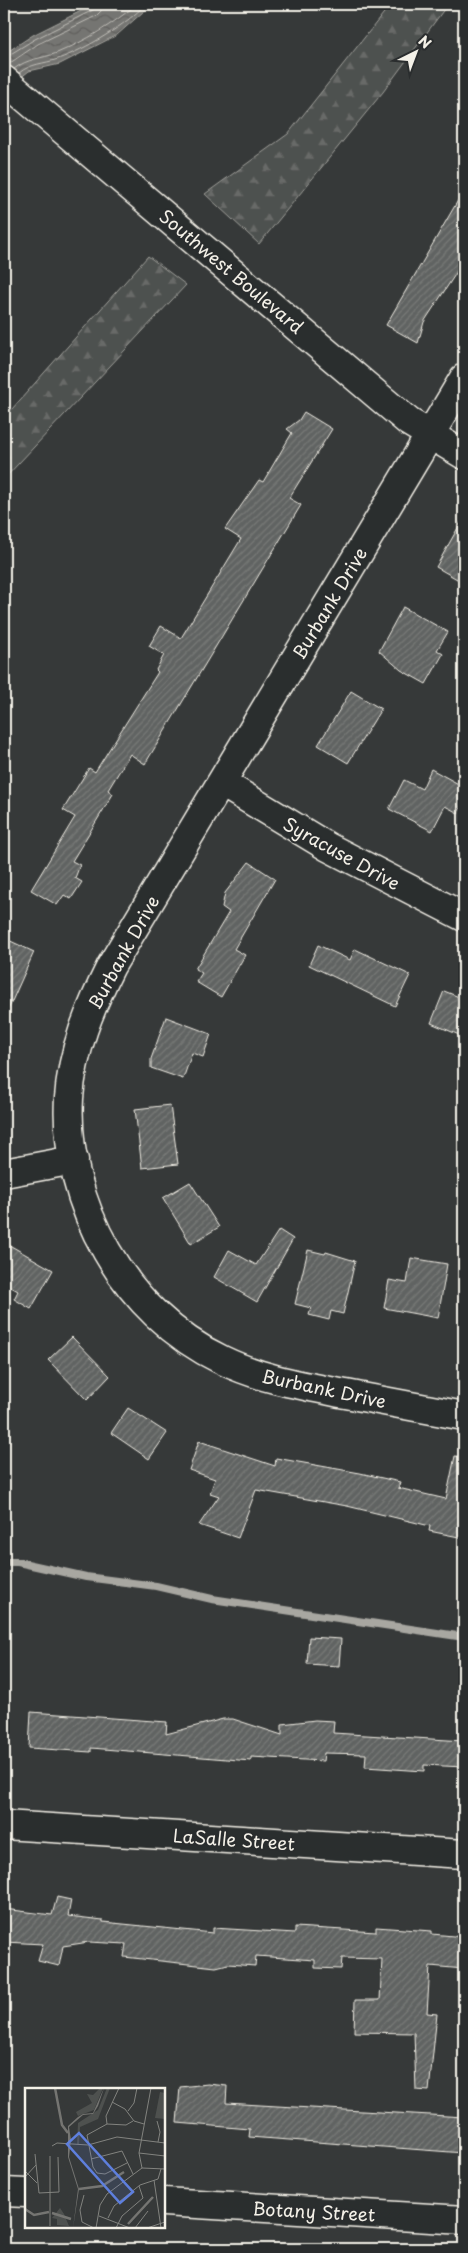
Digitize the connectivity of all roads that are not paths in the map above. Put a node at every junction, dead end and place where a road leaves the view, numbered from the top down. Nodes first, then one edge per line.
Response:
1 (12, 87) edge
2 (464, 378) edge
3 (430, 433) junction
4 (464, 455) edge
5 (222, 783) junction
6 (464, 917) edge
7 (74, 1160) junction
8 (4, 1173) edge
9 (464, 1416) edge
10 (4, 1825) edge
11 (464, 1854) edge
12 (4, 2192) edge
13 (25, 2193) edge
14 (165, 2202) edge
15 (464, 2220) edge

1 - 3 street, Southwest Boulevard
2 - 3 street, Burbank Drive
3 - 4 street, Southwest Boulevard
3 - 5 street, Burbank Drive
5 - 6 street, Syracuse Drive
5 - 7 street, Burbank Drive
7 - 8 street
7 - 9 street, Burbank Drive
10 - 11 street, LaSalle Street
12 - 13 street
14 - 15 street, Botany Street

